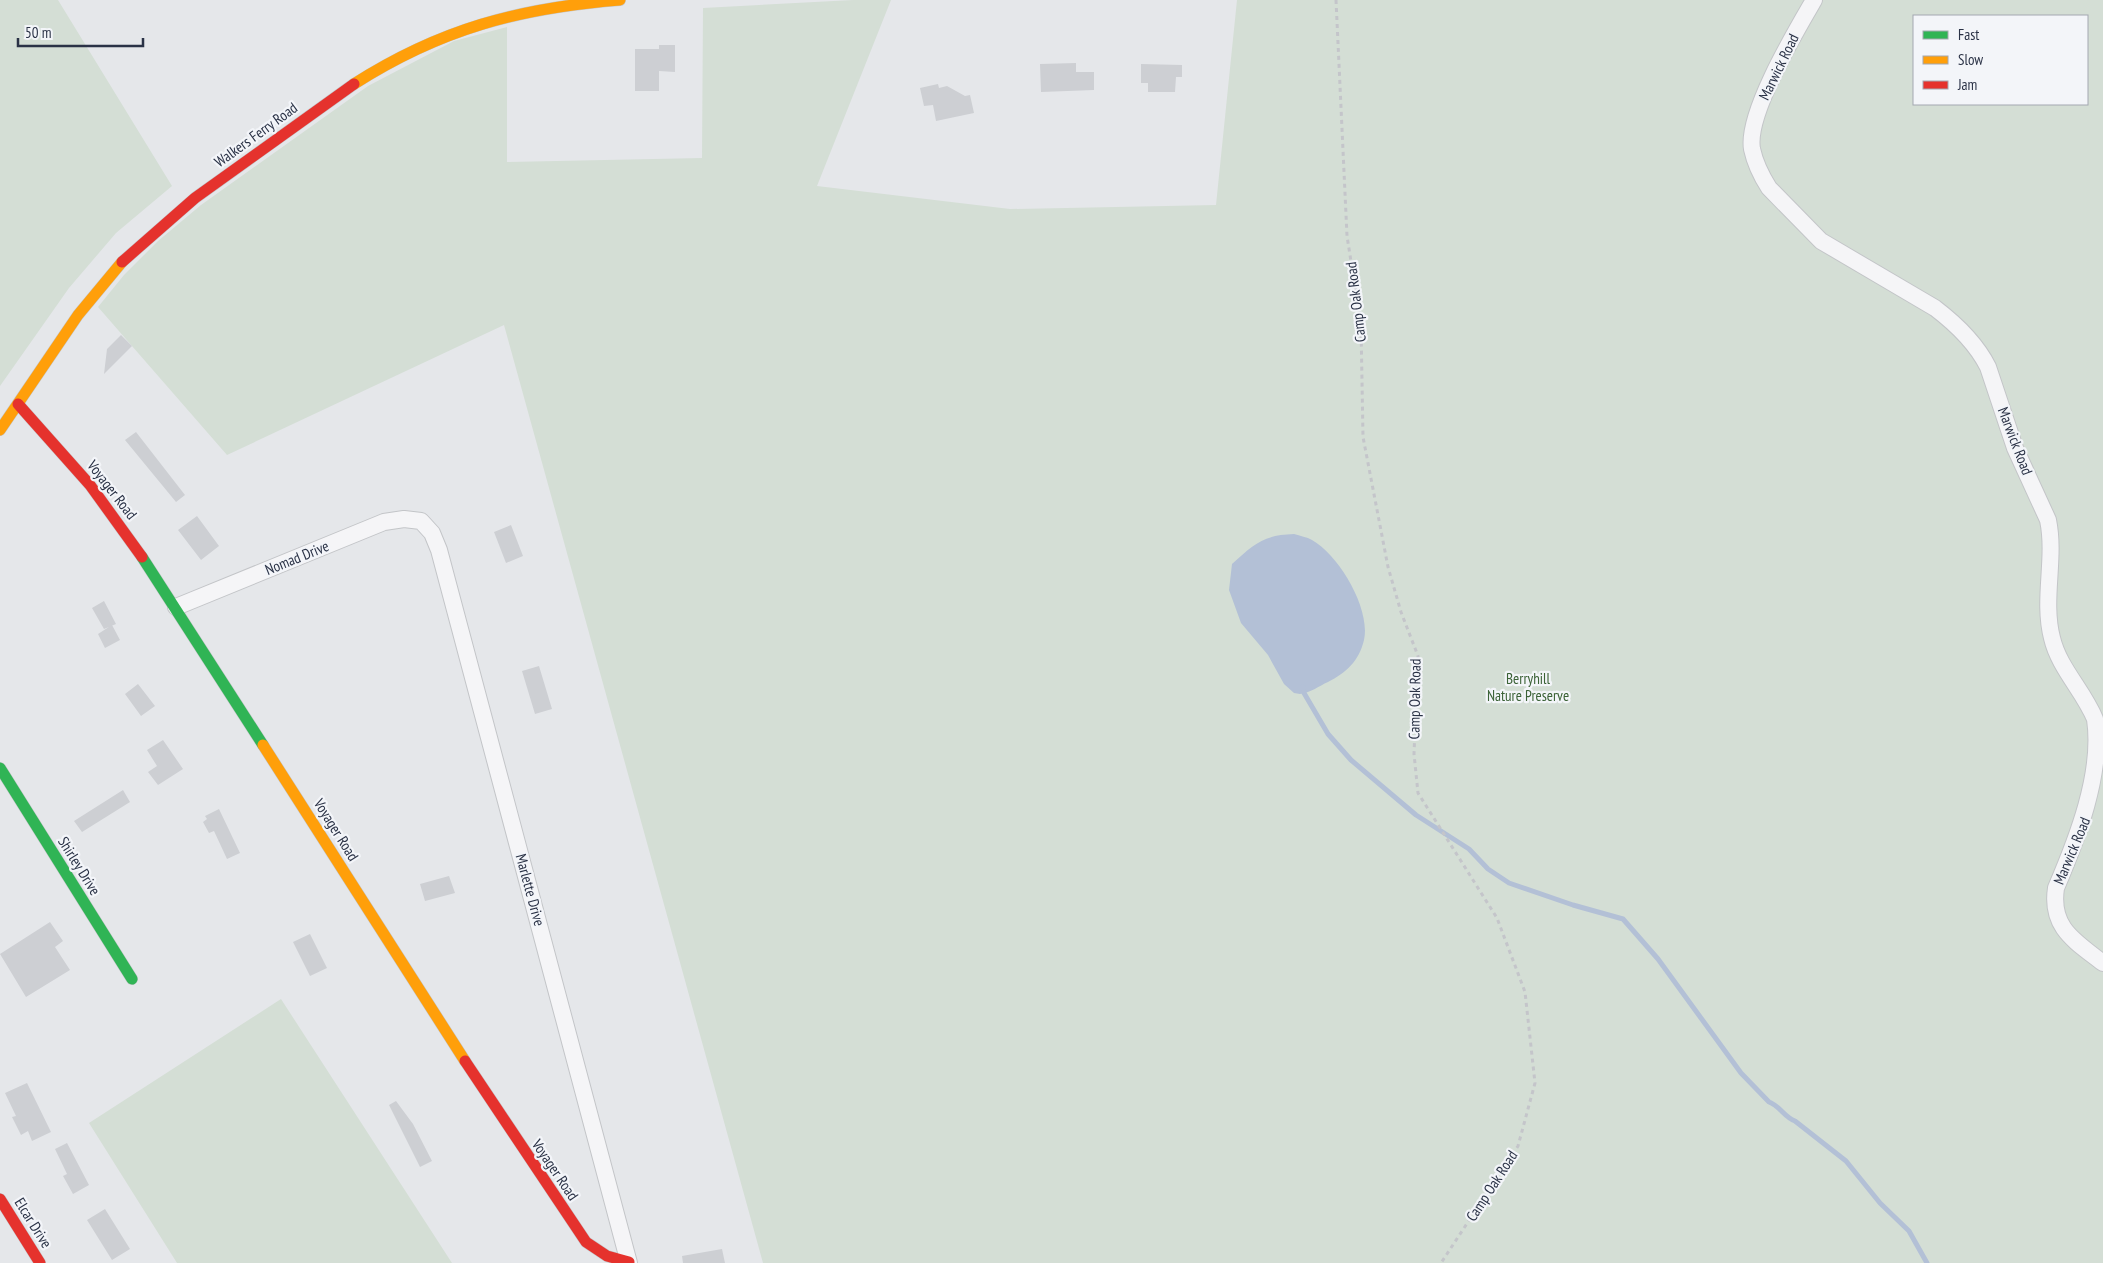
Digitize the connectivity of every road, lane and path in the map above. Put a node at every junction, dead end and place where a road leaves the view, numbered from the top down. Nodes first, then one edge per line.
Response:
1 (620, 0) edge
2 (1336, 0) edge
3 (1814, 0) edge
4 (18, 404) junction
5 (0, 430) edge
6 (421, 521) joint
7 (176, 607) junction
8 (0, 768) edge
9 (2103, 964) edge
10 (132, 979) dead end
11 (0, 1199) edge
12 (40, 1263) edge
13 (629, 1263) edge
14 (1441, 1263) edge

1 - 4 street, Walkers Ferry Road
2 - 14 path, Camp Oak Road
3 - 9 street, Marwick Road
4 - 5 street, Walkers Ferry Road
4 - 7 street, Voyager Road
6 - 7 street, Nomad Drive
6 - 13 street, Marlette Drive
7 - 13 street, Voyager Road
8 - 10 street, Shirley Drive
11 - 12 street, Elcar Drive

